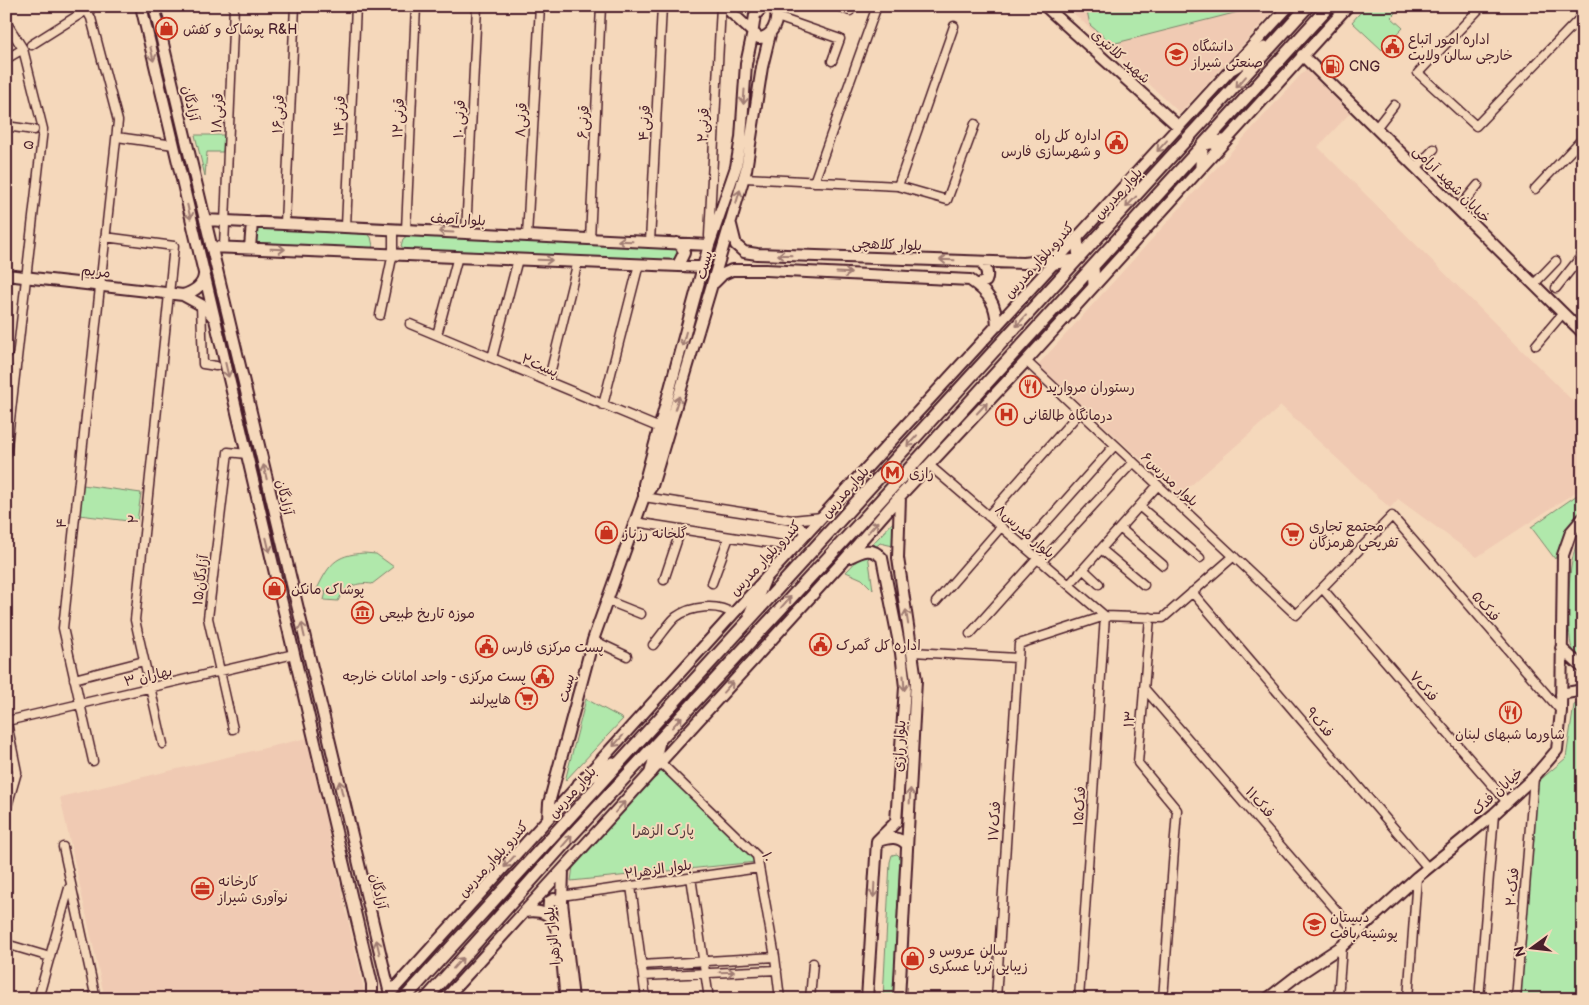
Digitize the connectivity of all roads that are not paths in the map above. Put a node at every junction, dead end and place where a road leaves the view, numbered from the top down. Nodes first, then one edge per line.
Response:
1 (141, 6) edge
2 (234, 6) edge
3 (295, 6) edge
4 (356, 6) edge
5 (416, 6) edge
6 (477, 6) edge
7 (540, 6) edge
8 (601, 6) edge
9 (662, 6) edge
10 (722, 6) edge
11 (757, 6) edge
12 (763, 6) edge
13 (771, 6) edge
14 (782, 6) edge
15 (838, 6) edge
16 (852, 6) edge
17 (877, 6) edge
18 (1045, 6) edge
19 (1289, 6) edge
20 (1308, 6) edge
21 (1330, 6) edge
22 (1348, 6) edge
23 (1482, 6) edge
24 (88, 8) edge
25 (156, 9) edge
26 (1583, 15) edge
27 (777, 17) junction
28 (6, 22) edge
29 (954, 26) dead end
30 (753, 31) junction
31 (770, 34) junction
32 (1277, 40) junction
33 (31, 45) dead end
34 (23, 49) junction
35 (1302, 55) junction
36 (6, 59) edge
37 (832, 61) dead end
38 (746, 64) junction
39 (762, 67) junction
40 (1233, 68) junction
41 (1394, 105) dead end
42 (974, 124) dead end
43 (6, 126) edge
44 (1179, 127) junction
45 (1376, 128) junction
46 (34, 130) dead end
47 (116, 137) junction
48 (1583, 138) edge
49 (1223, 141) junction
50 (174, 145) junction
51 (1203, 145) junction
52 (1434, 149) dead end
53 (1201, 166) junction
54 (1416, 168) junction
55 (744, 178) junction
56 (814, 182) junction
57 (1478, 185) dead end
58 (898, 186) junction
59 (1535, 189) dead end
60 (1458, 209) junction
61 (205, 220) junction
62 (731, 220) junction
63 (224, 221) junction
64 (252, 222) junction
65 (285, 223) junction
66 (346, 226) junction
67 (393, 230) junction
68 (406, 230) junction
69 (466, 233) junction
70 (105, 236) junction
71 (528, 236) junction
72 (590, 239) junction
73 (1077, 239) junction
74 (650, 242) junction
75 (677, 243) junction
76 (709, 245) junction
77 (212, 247) junction
78 (224, 247) junction
79 (250, 248) junction
80 (393, 253) junction
81 (1064, 253) junction
82 (761, 254) junction
83 (1583, 254) edge
84 (458, 256) junction
85 (518, 259) junction
86 (1078, 259) junction
87 (578, 261) junction
88 (1556, 261) dead end
89 (980, 262) junction
90 (1055, 263) junction
91 (639, 264) junction
92 (678, 265) junction
93 (1093, 266) junction
94 (703, 267) junction
95 (203, 270) junction
96 (760, 270) junction
97 (6, 275) edge
98 (26, 278) junction
99 (713, 284) junction
100 (1534, 284) junction
101 (977, 285) junction
102 (100, 286) junction
103 (1092, 287) junction
104 (1556, 288) dead end
105 (1072, 290) junction
106 (169, 293) junction
107 (182, 294) junction
108 (201, 305) junction
109 (1563, 313) junction
110 (380, 315) dead end
111 (215, 322) junction
112 (688, 322) junction
113 (410, 324) dead end
114 (701, 326) junction
115 (997, 326) junction
116 (1583, 332) edge
117 (437, 335) junction
118 (1536, 345) dead end
119 (492, 358) junction
120 (6, 361) edge
121 (1026, 361) junction
122 (17, 362) junction
123 (981, 365) junction
124 (216, 366) dead end
125 (993, 376) junction
126 (548, 382) junction
127 (603, 405) junction
128 (1080, 412) junction
129 (664, 430) junction
130 (1115, 445) junction
131 (246, 454) junction
132 (6, 455) edge
133 (1133, 462) junction
134 (929, 465) junction
135 (874, 482) junction
136 (853, 483) junction
137 (1158, 485) junction
138 (900, 496) junction
139 (644, 498) junction
140 (1139, 506) junction
141 (988, 516) junction
142 (276, 517) junction
143 (822, 517) junction
144 (1583, 518) edge
145 (262, 520) junction
146 (792, 520) junction
147 (635, 522) junction
148 (1001, 527) junction
149 (1120, 528) junction
150 (681, 529) junction
151 (807, 533) junction
152 (729, 537) junction
153 (795, 547) junction
154 (1024, 547) junction
155 (1101, 548) junction
156 (1234, 556) junction
157 (1200, 558) dead end
158 (845, 559) junction
159 (1039, 560) junction
160 (1163, 565) dead end
161 (1082, 569) junction
162 (664, 580) dead end
163 (764, 581) junction
164 (712, 583) dead end
165 (1099, 584) dead end
166 (1069, 585) junction
167 (1144, 586) dead end
168 (1322, 588) junction
169 (1192, 592) junction
170 (606, 600) junction
171 (936, 602) dead end
172 (641, 614) dead end
173 (733, 614) junction
174 (1104, 616) junction
175 (1150, 617) junction
176 (746, 623) junction
177 (970, 634) dead end
178 (593, 640) junction
179 (653, 645) dead end
180 (1561, 648) junction
181 (913, 652) junction
182 (294, 654) junction
183 (627, 656) dead end
184 (1017, 658) junction
185 (144, 661) junction
186 (1583, 668) edge
187 (220, 672) junction
188 (74, 679) junction
189 (150, 688) junction
190 (1144, 688) junction
191 (1583, 690) edge
192 (1561, 694) junction
193 (80, 704) junction
194 (1561, 711) junction
195 (6, 719) edge
196 (233, 729) dead end
197 (659, 741) junction
198 (162, 744) dead end
199 (627, 754) junction
200 (93, 761) dead end
201 (660, 762) junction
202 (651, 772) junction
203 (557, 774) junction
204 (6, 776) edge
205 (15, 778) junction
206 (1534, 778) junction
207 (576, 788) junction
208 (1506, 801) junction
209 (6, 810) edge
210 (1494, 814) junction
211 (548, 818) junction
212 (877, 841) junction
213 (907, 845) junction
214 (63, 847) dead end
215 (759, 868) junction
216 (1428, 868) junction
217 (564, 870) junction
218 (691, 877) junction
219 (1417, 877) junction
220 (70, 885) junction
221 (631, 886) junction
222 (562, 899) junction
223 (524, 912) junction
224 (548, 915) junction
225 (1356, 933) junction
226 (6, 944) edge
227 (1342, 946) junction
228 (50, 957) junction
229 (775, 957) junction
230 (703, 960) junction
231 (813, 963) dead end
232 (641, 965) junction
233 (777, 970) junction
234 (704, 973) junction
235 (643, 976) junction
236 (386, 979) junction
237 (372, 984) junction
238 (387, 996) edge
239 (38, 999) edge
240 (96, 999) edge
241 (372, 999) edge
242 (404, 999) edge
243 (426, 999) edge
244 (445, 999) edge
245 (566, 999) edge
246 (573, 999) edge
247 (646, 999) edge
248 (709, 999) edge
249 (780, 999) edge
250 (810, 999) edge
251 (867, 999) edge
252 (899, 999) edge
253 (996, 999) edge
254 (1079, 999) edge
255 (1163, 999) edge
256 (1267, 999) edge
257 (1338, 999) edge
258 (1408, 999) edge
259 (1479, 999) edge
260 (1516, 999) edge

1 -> 50 main road, آزادگان
2 - 63 street, قرنی۱۸
3 - 65 street, قرنی۱۶
4 - 66 street, قرنی۱۴
5 - 68 street, قرنی۱۲
6 - 69 street, ۱۰ قرنی
7 - 71 street, قرنی۸
8 - 72 street, قرنی۶
9 - 74 street, قرنی۴
10 - 30 main road
10 - 76 street, قرنی۲
11 - 12 main road
12 - 30 main road, پست
13 - 27 main road
14 - 27 main road, پست
15 - 16 street
17 - 56 street
18 - 44 main road, شهید کلانتری
19 - 40 main road, کندرو بلوار مدرس
20 - 32 main road, بلوار مدرس
21 - 51 main road, بلوار مدرس
22 - 35 main road
23 - 26 street
24 - 33 street
24 - 47 street, ۴
25 - 61 main road, آزادگان
27 - 31 main road, پست
27 - 37 street
28 - 34 street, ۵
29 - 58 street
30 - 31 main road
30 - 38 main road, پست
31 - 39 main road, پست
32 - 40 main road
32 -> 86 main road, بلوار مدرس
34 - 36 street
34 - 98 street, ۵
35 - 45 main road, خیابان شهید آرامی
35 - 49 main road
38 - 39 main road
38 -> 76 main road, پست
39 - 55 main road, پست
40 - 44 main road, کندرو بلوار مدرس
41 - 45 street
42 - 58 street
43 - 46 street
44 -> 73 main road, کندرو بلوار مدرس
45 - 54 main road, خیابان شهید آرامی
47 - 50 street
47 - 70 street, ۴
48 - 59 street
49 - 51 main road
49 - 53 main road
50 -> 95 main road, آزادگان
51 - 53 main road
51 - 93 main road, بلوار مدرس
52 - 54 street
53 - 103 main road
54 - 60 main road, خیابان شهید آرامی
55 - 56 street
62 -> 55 main road, پست
56 - 58 street
57 - 60 street
60 - 100 main road, خیابان شهید آرامی
61 - 63 main road, بلوار آصف
61 - 77 main road, آزادگان
62 - 82 main road, بلوار کلاهچی
62 - 99 main road, پست
63 - 64 main road, بلوار آصف
63 - 78 street, قرنی۱۸
64 - 65 main road, بلوار آصف
64 - 79 main road
65 - 66 main road, بلوار آصف
66 - 67 main road, بلوار آصف
67 - 68 main road, بلوار آصف
67 - 80 street
69 -> 68 main road, بلوار آصف
69 - 71 main road, بلوار آصف
70 - 102 street, ۴
70 - 106 street, ۲
71 - 72 main road, بلوار آصف
74 -> 72 main road, بلوار آصف
73 - 81 main road, کندرو بلوار مدرس
73 - 86 main road
74 - 75 main road, بلوار آصف
75 - 76 main road, بلوار آصف
75 - 92 main road
76 - 94 main road, پست
77 - 78 main road
142 -> 77 main road, آزادگان
78 - 79 main road
79 -> 80 main road
80 - 84 main road
80 - 110 street
81 - 89 main road, بلوار کلاهچی
81 - 90 main road, کندرو بلوار مدرس
89 -> 82 main road, بلوار کلاهچی
82 - 96 main road
83 - 104 street
84 - 85 main road
84 - 117 street
85 -> 87 main road
85 - 119 street
86 - 90 main road
86 -> 123 main road, بلوار مدرس
87 - 91 main road
87 - 126 street
88 - 100 street
89 - 101 main road
90 - 115 main road, کندرو بلوار مدرس
91 - 92 main road
91 - 127 street
92 - 94 main road
93 - 103 main road
93 - 105 main road, بلوار مدرس
94 - 112 main road, پست
95 - 107 main road
95 - 111 main road, آزادگان
96 - 99 main road
96 -> 101 main road
97 - 98 main road, مریم
98 - 102 main road, مریم
98 - 122 street, ۵
99 - 114 main road, پست
100 - 109 main road, خیابان شهید آرامی
101 - 115 main road
102 - 106 main road, مریم
102 - 188 street, ۴
103 - 105 main road
103 - 121 main road
105 - 125 main road, بلوار مدرس
106 - 107 main road, مریم
106 - 185 street, ۲
107 - 108 main road
108 - 111 main road
108 - 124 street
109 - 116 main road, خیابان شهید آرامی
109 - 118 street
111 -> 131 main road, آزادگان
112 - 114 main road
112 -> 129 main road, پست
113 - 117 street, پست۲
129 -> 114 main road, پست
115 - 136 main road, کندرو بلوار مدرس
117 - 119 street, پست۲
119 - 126 street, پست۲
120 - 122 street
121 - 128 street, بلوار مدرس۶
134 -> 121 main road
122 - 132 street, ۵
123 - 125 main road
123 -> 135 main road, بلوار مدرس
197 -> 125 main road, بلوار مدرس
126 - 127 street, پست۲
127 - 129 street, پست۲
128 - 130 street, بلوار مدرس۶
128 - 141 street
129 - 139 main road, پست
130 - 133 street, بلوار مدرس۶
130 - 154 street
131 - 145 main road, آزادگان
131 - 187 street, آزادگان۱۵
133 - 137 street, بلوار مدرس۶
133 - 159 street
134 - 138 main road
134 - 141 street, بلوار مدرس۸
135 - 136 main road
135 - 176 main road, بلوار مدرس
136 - 143 main road, کندرو بلوار مدرس
137 - 140 street
137 - 156 street, بلوار مدرس۶
158 -> 138 main road
181 -> 138 main road, بلوار رازی
139 - 146 street
139 - 147 main road, پست
140 - 149 street
140 - 157 street
141 - 148 street, بلوار مدرس۸
142 - 145 main road
236 -> 142 main road, آزادگان
143 - 146 street
143 - 151 main road, کندرو بلوار مدرس
144 - 180 main road, خیابان فدک
145 -> 182 main road, آزادگان
146 - 151 street
147 - 150 street
147 - 170 main road, پست
148 - 154 street, بلوار مدرس۸
148 - 171 street
149 - 155 street
149 - 160 street
150 - 152 street
150 - 162 street
151 - 153 main road, کندرو بلوار مدرس
152 - 153 street
152 - 164 street
153 - 163 main road, کندرو بلوار مدرس
154 - 159 street, بلوار مدرس۸
155 - 161 street
155 - 167 street
156 - 168 street, بلوار مدرس۶
156 - 169 street
201 -> 158 main road
158 -> 212 main road, بلوار رازی
159 - 166 street, بلوار مدرس۸
159 - 177 street
161 - 165 street
161 - 166 street
163 - 173 main road, کندرو بلوار مدرس
163 - 176 main road
166 - 174 street, بلوار مدرس۸
168 - 194 street, فدک۵
168 - 208 street, فدک۷
169 - 175 street
169 - 216 street, فدک۹
170 - 172 street
170 - 178 main road, پست
173 - 179 street
173 -> 207 main road, کندرو بلوار مدرس
174 - 175 street
174 - 184 street, فدک۱۷
174 - 254 street, فدک۱۵
175 - 190 street, ۱۳
176 - 199 main road, بلوار مدرس
178 - 183 street
178 - 203 main road, پست
180 - 186 main road
180 - 192 main road, خیابان فدک
181 - 184 street
213 -> 181 main road, بلوار رازی
182 - 187 street, بهاران ۳
182 - 237 main road, آزادگان
184 - 253 street, فدک۱۷
185 - 188 street
185 - 189 street, ۲
187 - 189 street, بهاران ۳
187 - 196 street, آزادگان۱۵
188 - 193 street, ۴
189 - 193 street, بهاران ۳
189 - 198 street, ۲
190 - 225 street, فدک۱۱
190 - 255 street, ۱۳
191 - 192 main road
192 - 194 main road, خیابان فدک
193 - 195 street, بهاران ۳
193 - 200 street, ۴
194 - 206 main road, خیابان فدک
195 - 205 street
197 - 202 main road
243 -> 197 main road, بلوار مدرس
199 - 207 main road
199 - 242 main road, بلوار مدرس
201 - 202 main road
201 - 215 street, ۱۰
217 -> 202 main road
203 - 207 main road
203 - 211 main road, پست
204 - 205 street
205 - 209 street
206 - 208 main road, خیابان فدک
206 - 260 street, فدک۲۰
207 - 211 main road, کندرو بلوار مدرس
208 - 210 main road, خیابان فدک
210 - 216 main road, خیابان فدک
210 - 259 street
211 -> 238 main road, کندرو بلوار مدرس
212 - 213 main road
212 -> 251 main road
213 - 252 main road, بلوار رازی
214 - 220 street
215 - 218 street, بلوار الزهرا۲
215 - 229 street, ۱۰
216 - 219 main road, خیابان فدک
217 - 222 main road, بلوار الزهرا
217 - 223 main road
218 - 221 street, بلوار الزهرا۲
218 - 230 street
219 - 225 main road, خیابان فدک
219 - 258 street
220 - 228 street
220 - 240 street
221 - 222 street, بلوار الزهرا۲
221 - 232 street
222 - 224 main road
222 - 246 main road, بلوار الزهرا
223 - 224 main road, بلوار الزهرا
223 - 244 main road
224 - 245 main road, بلوار الزهرا
225 - 227 main road, خیابان فدک
226 - 228 street
227 - 256 main road, خیابان فدک
227 - 257 street
228 - 239 street
229 - 230 street
229 - 233 street, ۱۰
230 - 232 street
230 - 234 street
231 - 250 street
232 - 235 street
234 -> 233 street
233 - 249 street, ۱۰
234 - 235 street
234 - 248 street
235 - 247 street
236 - 237 main road
236 - 238 main road, آزادگان
237 - 241 main road, آزادگان

